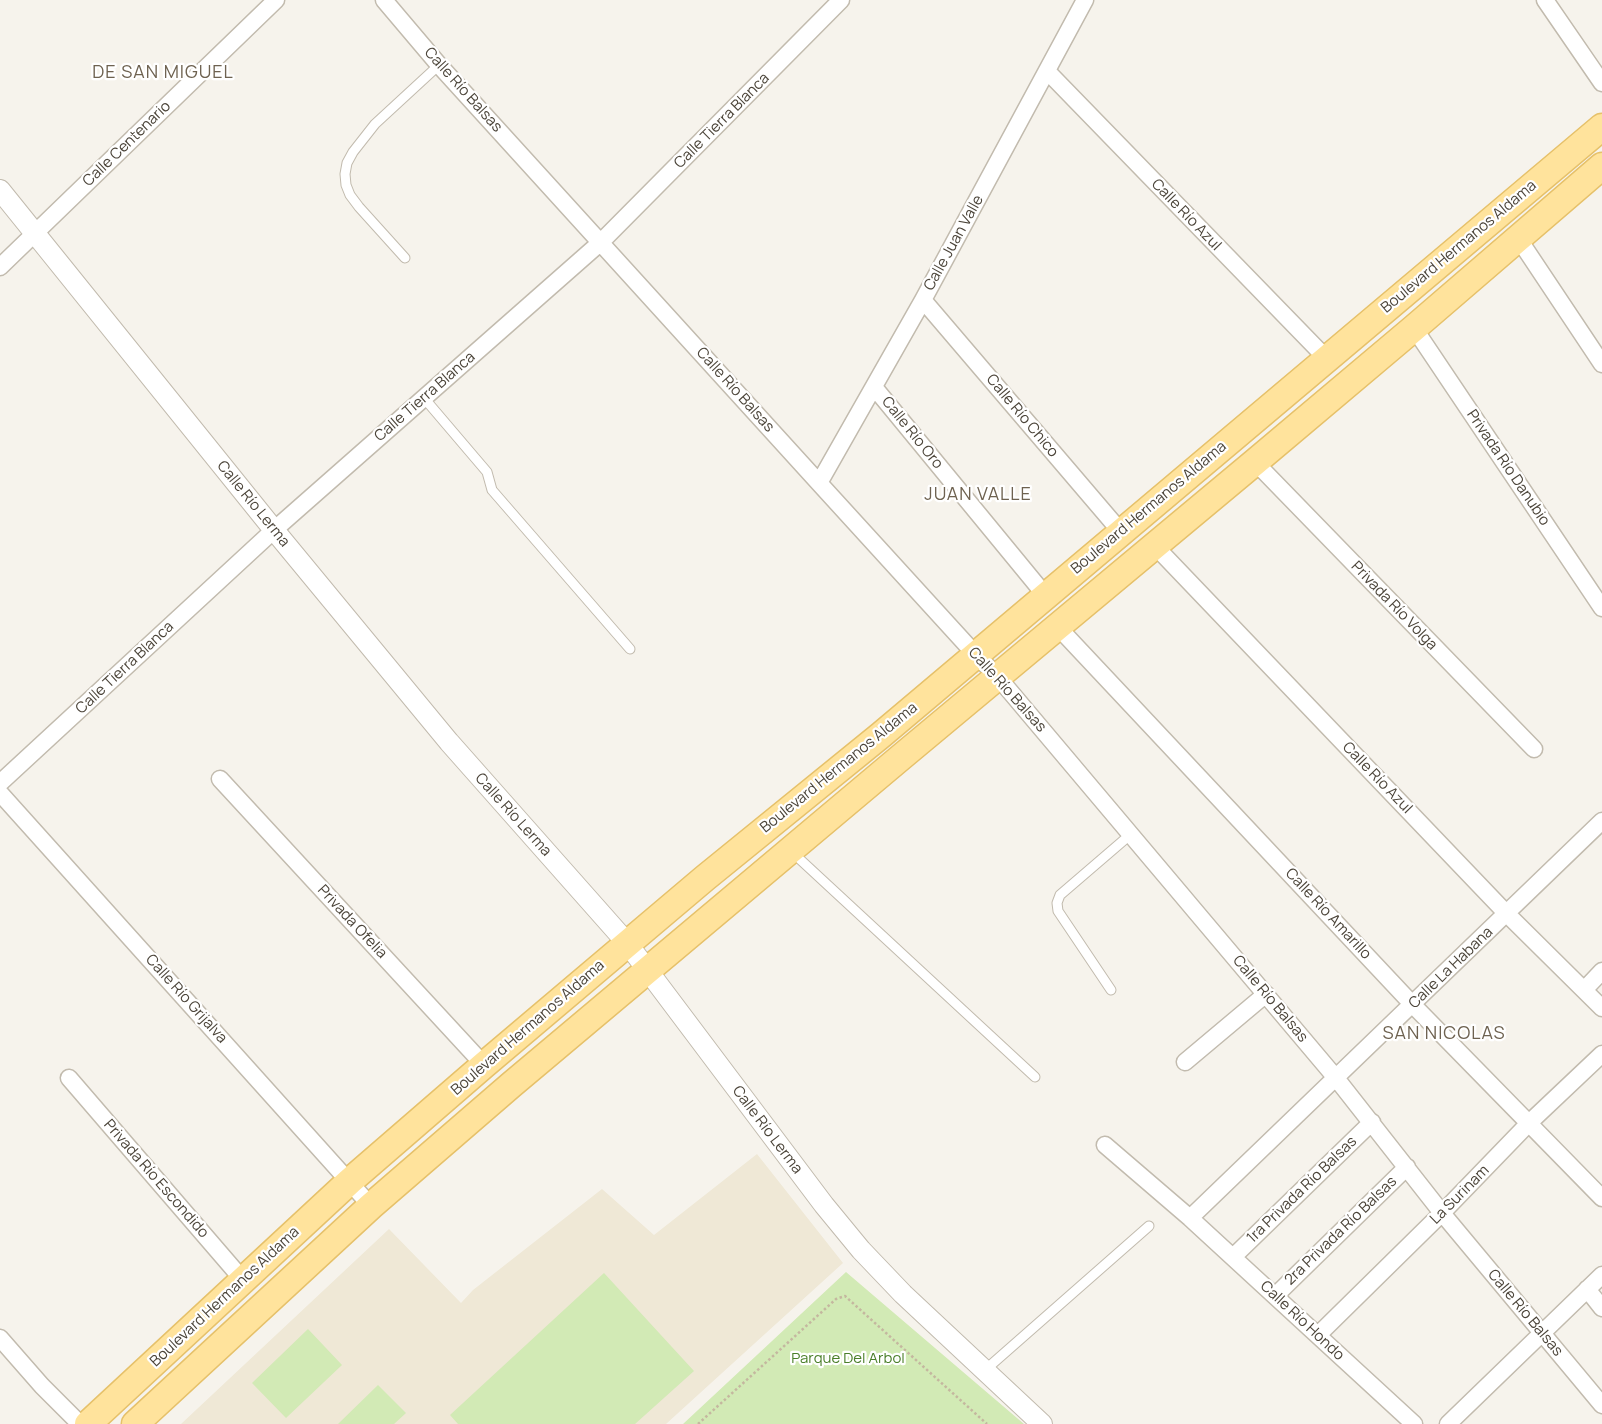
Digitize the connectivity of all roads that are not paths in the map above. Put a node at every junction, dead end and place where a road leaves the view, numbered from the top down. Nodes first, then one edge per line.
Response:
1 (276, 0) edge
2 (384, 0) edge
3 (841, 0) edge
4 (1085, 0) edge
5 (1545, 0) edge
6 (439, 65) junction
7 (1047, 72) junction
8 (1602, 83) edge
9 (1602, 127) edge
10 (1602, 166) edge
11 (0, 190) edge
12 (34, 233) junction
13 (1518, 238) junction
14 (601, 242) junction
15 (405, 258) dead end
16 (0, 267) edge
17 (923, 300) junction
18 (1414, 328) junction
19 (1326, 358) junction
20 (1602, 364) edge
21 (874, 387) junction
22 (424, 398) junction
23 (1255, 462) junction
24 (819, 483) junction
25 (274, 530) junction
26 (1120, 532) junction
27 (1155, 546) junction
28 (1045, 595) junction
29 (1602, 608) edge
30 (1058, 626) junction
31 (630, 649) dead end
32 (975, 654) junction
33 (997, 676) junction
34 (1534, 749) dead end
35 (220, 779) dead end
36 (0, 783) edge
37 (0, 793) edge
38 (1602, 821) edge
39 (1131, 834) junction
40 (790, 850) junction
41 (1507, 914) junction
42 (626, 943) junction
43 (646, 970) junction
44 (1602, 972) edge
45 (1111, 990) dead end
46 (1584, 990) junction
47 (1266, 994) junction
48 (1413, 1005) junction
49 (1602, 1008) edge
50 (1602, 1054) edge
51 (1185, 1062) dead end
52 (484, 1065) junction
53 (1035, 1077) dead end
54 (68, 1078) dead end
55 (1336, 1078) junction
56 (1372, 1122) junction
57 (1529, 1123) junction
58 (1105, 1145) dead end
59 (1407, 1167) junction
60 (350, 1181) junction
61 (1602, 1198) edge
62 (371, 1206) junction
63 (1442, 1213) junction
64 (1190, 1218) junction
65 (1149, 1226) dead end
66 (1233, 1258) junction
67 (1602, 1275) edge
68 (243, 1280) junction
69 (1587, 1289) junction
70 (1275, 1296) junction
71 (1602, 1308) edge
72 (1542, 1332) junction
73 (1318, 1335) junction
74 (0, 1338) edge
75 (984, 1372) junction
76 (1602, 1405) edge
77 (80, 1424) edge
78 (88, 1424) edge
79 (135, 1424) edge
80 (1042, 1424) edge
81 (1414, 1424) edge
82 (1448, 1424) edge

1 - 12 street, Calle Centenario
2 - 6 street, Calle Río Balsas
3 - 14 street, Calle Tierra Blanca
4 - 7 street, Calle Juan Valle
5 - 8 street
6 - 14 street, Calle Río Balsas
6 - 15 lane
7 - 17 street, Calle Juan Valle
7 - 19 street, Calle Río Azul
9 - 19 main road, Boulevard Hermanos Aldama
10 - 13 main road, Boulevard Hermanos Aldama
11 - 12 street, Calle Río Lerma
12 - 16 street, Calle Centenario
12 - 25 street, Calle Río Lerma
13 - 18 main road, Boulevard Hermanos Aldama
13 - 20 street
14 - 22 street, Calle Tierra Blanca
14 - 24 street, Calle Río Balsas
17 - 21 street, Calle Juan Valle
17 - 26 street, Calle Río Chico
18 - 23 main road, Boulevard Hermanos Aldama
18 - 29 street, Privada Río Danubio
19 - 26 main road, Boulevard Hermanos Aldama
21 - 24 street, Calle Juan Valle
21 - 28 street, Calle Río Oro
22 - 25 street, Calle Tierra Blanca
22 - 31 lane
23 - 27 main road, Boulevard Hermanos Aldama
23 - 34 street, Privada Río Volga
24 - 32 street, Calle Río Balsas
25 - 36 street, Calle Tierra Blanca
25 - 42 street, Calle Río Lerma
26 - 28 main road, Boulevard Hermanos Aldama
27 - 30 main road, Boulevard Hermanos Aldama
27 - 41 street, Calle Río Azul
28 - 32 main road, Boulevard Hermanos Aldama
30 - 33 main road, Boulevard Hermanos Aldama
30 - 48 street, Calle Río Amarillo
32 - 33 street, Calle Río Balsas
32 - 42 main road, Boulevard Hermanos Aldama
33 - 39 street, Calle Río Balsas
33 - 40 main road, Boulevard Hermanos Aldama
35 - 52 street, Privada Ofelia
37 - 60 street, Calle Río Grijalva
38 - 41 street, Calle La Habana
39 - 45 lane
39 - 47 street, Calle Río Balsas
40 - 43 main road, Boulevard Hermanos Aldama
40 - 53 lane
41 - 46 street, Calle Río Azul
41 - 48 street, Calle La Habana
42 - 43 street, Calle Río Lerma
42 - 52 main road, Boulevard Hermanos Aldama
43 - 62 main road, Boulevard Hermanos Aldama
43 - 75 street, Calle Río Lerma
44 - 46 street
46 - 49 street, Calle Río Azul
47 - 51 street
47 - 55 street, Calle Río Balsas
48 - 55 street, Calle La Habana
48 - 57 street, Calle Río Amarillo
50 - 57 street, La Surinam
52 - 60 main road, Boulevard Hermanos Aldama
54 - 68 street, Privada Río Escondido
55 - 56 street, Calle Río Balsas
55 - 64 street, Calle La Habana
56 - 59 street, Calle Río Balsas
56 - 66 street, 1ra Privada Río Balsas
57 - 61 street, Calle Río Amarillo
57 - 63 street, La Surinam
58 - 64 street, Calle Río Hondo
59 - 63 street, Calle Río Balsas
59 - 70 street, 2ra Privada Río Balsas
60 - 62 street, Calle Río Grijalva
60 - 68 main road, Boulevard Hermanos Aldama
62 - 79 main road, Boulevard Hermanos Aldama
63 - 72 street, Calle Río Balsas
63 - 73 street, La Surinam
64 - 66 street, Calle Río Hondo
65 - 75 lane
66 - 70 street, Calle Río Hondo
67 - 69 street
68 - 78 main road, Boulevard Hermanos Aldama
69 - 71 street
69 - 72 street
70 - 73 street, Calle Río Hondo
72 - 76 street, Calle Río Balsas
72 - 82 street
73 - 81 street, Calle Río Hondo
74 - 77 street
75 - 80 street, Calle Río Lerma

